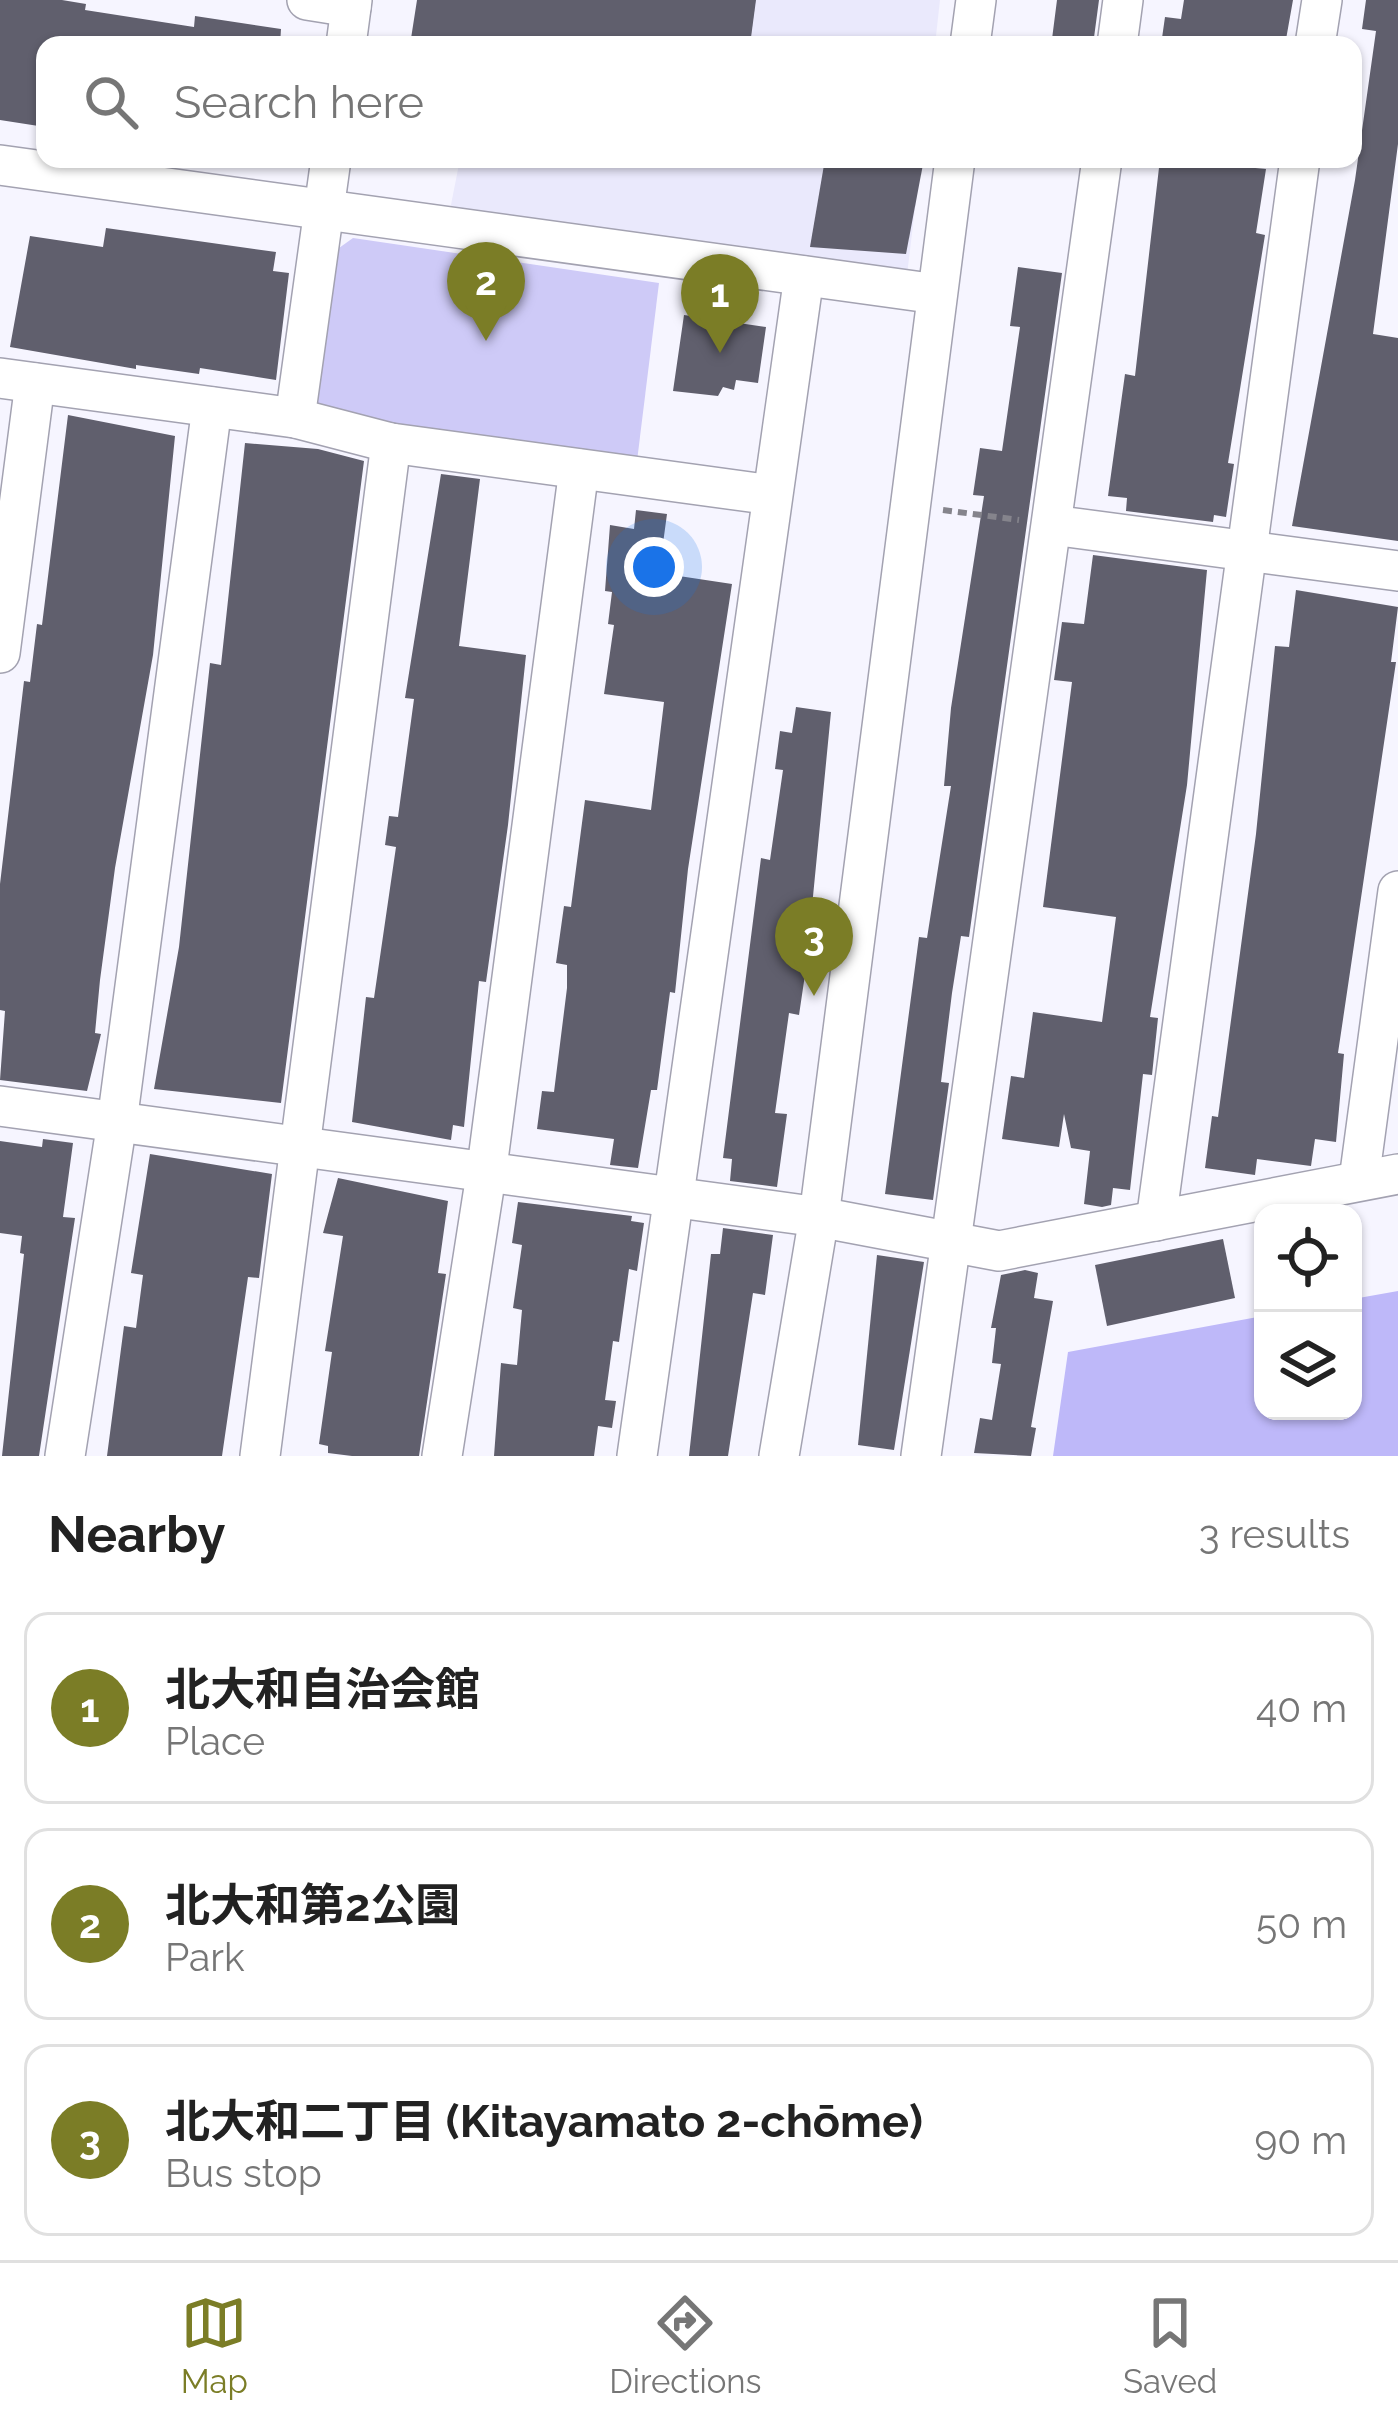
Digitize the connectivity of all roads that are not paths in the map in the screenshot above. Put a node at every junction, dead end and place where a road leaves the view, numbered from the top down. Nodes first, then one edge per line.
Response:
1 (307, 0) edge
2 (976, 0) edge
3 (1123, 0) edge
4 (1322, 0) edge
5 (350, 17) edge
6 (971, 36) edge
7 (1118, 36) edge
8 (1317, 36) edge
9 (0, 165) edge
10 (330, 168) edge
11 (954, 168) edge
12 (1101, 168) edge
13 (1299, 168) edge
14 (324, 208) junction
15 (804, 276) junction
16 (937, 294) junction
17 (18, 380) edge
18 (212, 407) junction
19 (295, 418) junction
20 (392, 443) junction
21 (579, 469) junction
22 (772, 495) junction
23 (1052, 525) junction
24 (1245, 550) junction
25 (1398, 571) edge
26 (0, 653) edge
27 (1398, 891) edge
28 (0, 1106) edge
29 (117, 1122) junction
30 (303, 1148) junction
31 (486, 1174) junction
32 (1378, 1177) edge
33 (676, 1198) junction
34 (819, 1217) junction
35 (1156, 1221) junction
36 (951, 1241) junction
37 (65, 1456) edge
38 (260, 1456) edge
39 (442, 1456) edge
40 (637, 1456) edge
41 (779, 1456) edge
42 (921, 1456) edge

1 - 5 street
2 - 6 street
3 - 7 street
4 - 8 street
9 - 14 street
10 - 14 street
11 - 16 street
12 - 23 street
13 - 24 street
14 - 15 street
14 - 19 street
15 - 16 street
15 - 22 street
16 - 34 street
17 - 18 street
17 - 26 street
18 - 19 street
18 - 29 street
19 - 20 street
20 - 21 street
20 - 30 street
21 - 22 street
21 - 31 street
22 - 33 street
23 - 24 street
23 - 36 street
24 - 25 street
24 - 35 street
27 - 32 street
28 - 29 street
29 - 30 street
29 - 37 street
30 - 31 street
30 - 38 street
31 - 33 street
31 - 39 street
32 - 35 street
33 - 34 street
33 - 40 street
34 - 36 street
34 - 41 street
35 - 36 street
36 - 42 street

